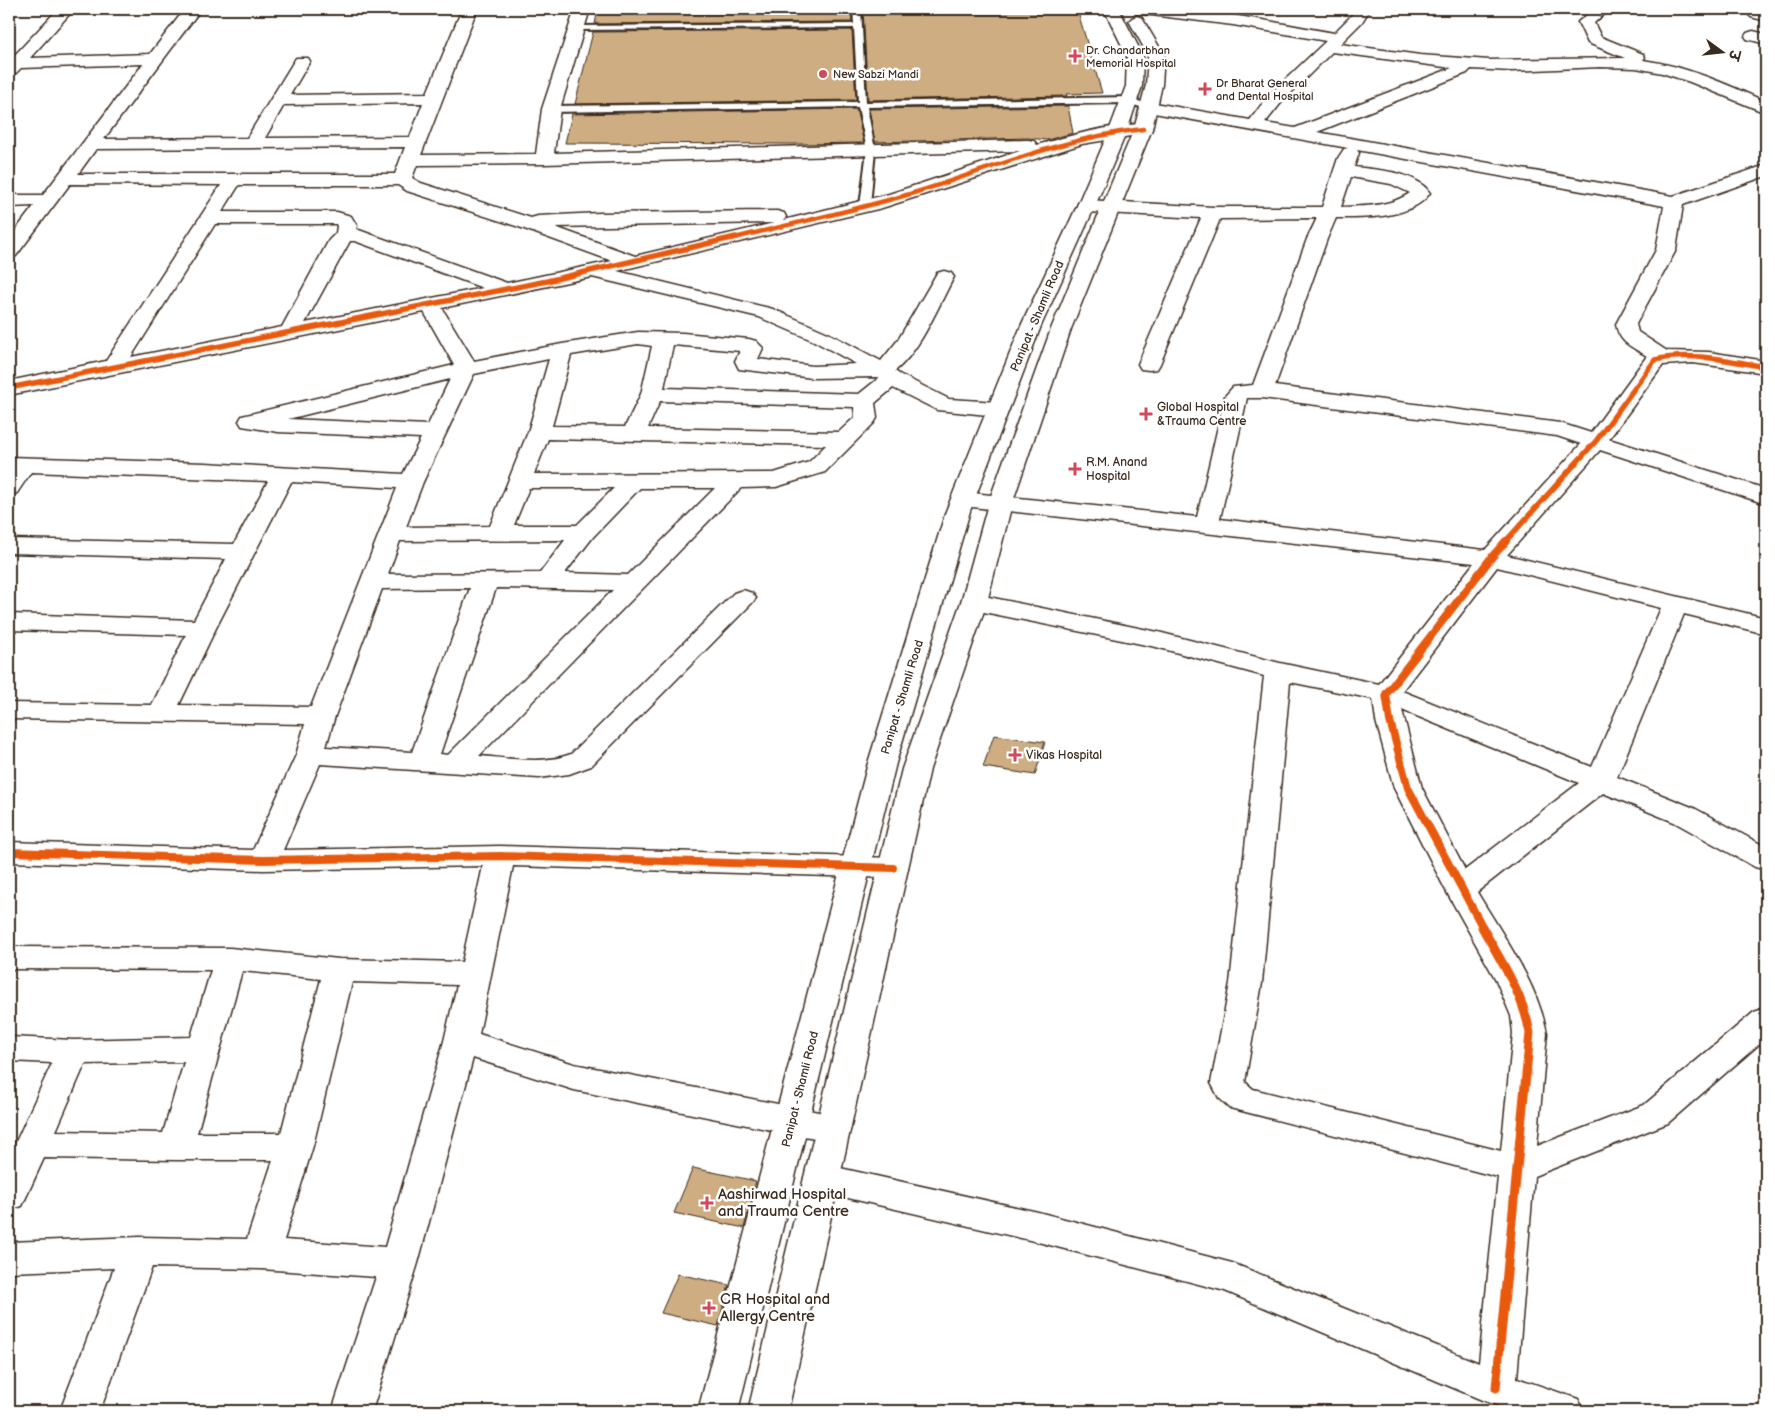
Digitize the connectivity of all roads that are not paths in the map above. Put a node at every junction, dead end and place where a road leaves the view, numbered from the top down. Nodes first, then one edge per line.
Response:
1 (66, 9) edge
2 (193, 9) edge
3 (469, 9) edge
4 (582, 9) edge
5 (857, 9) edge
6 (1112, 9) edge
7 (1130, 9) edge
8 (1143, 9) edge
9 (1363, 9) edge
10 (1603, 9) edge
11 (858, 26) junction
12 (576, 28) junction
13 (1333, 42) junction
14 (155, 60) junction
15 (302, 61) dead end
16 (11, 65) edge
17 (1466, 65) junction
18 (1650, 66) junction
19 (433, 98) junction
20 (277, 100) junction
21 (862, 104) junction
22 (1766, 108) edge
23 (551, 109) junction
24 (1135, 116) junction
25 (1253, 127) junction
26 (1296, 134) junction
27 (418, 142) junction
28 (91, 144) junction
29 (252, 144) junction
30 (1054, 144) junction
31 (1356, 145) junction
32 (871, 150) junction
33 (544, 159) junction
34 (410, 160) junction
35 (1766, 170) edge
36 (1344, 171) junction
37 (64, 179) junction
38 (233, 180) junction
39 (402, 180) junction
40 (48, 200) junction
41 (9, 201) edge
42 (1674, 202) junction
43 (865, 206) junction
44 (1099, 207) junction
45 (1330, 212) junction
46 (1212, 213) junction
47 (207, 218) junction
48 (812, 219) junction
49 (526, 222) junction
50 (345, 235) junction
51 (9, 252) edge
52 (634, 262) junction
53 (593, 271) junction
54 (944, 277) dead end
55 (507, 290) junction
56 (430, 305) junction
57 (290, 332) junction
58 (661, 339) junction
59 (562, 350) junction
60 (1662, 357) junction
61 (1149, 364) dead end
62 (114, 366) junction
63 (1766, 366) edge
64 (466, 369) junction
65 (887, 374) junction
66 (9, 388) edge
67 (1262, 391) junction
68 (652, 394) junction
69 (864, 401) junction
70 (998, 409) junction
71 (436, 432) junction
72 (539, 432) junction
73 (634, 433) junction
74 (845, 439) junction
75 (1596, 441) junction
76 (16, 464) edge
77 (283, 474) junction
78 (519, 480) junction
79 (634, 481) junction
80 (735, 481) junction
81 (411, 482) junction
82 (9, 488) edge
83 (1766, 497) edge
84 (962, 500) junction
85 (1000, 504) junction
86 (1207, 525) junction
87 (500, 531) junction
88 (584, 532) junction
89 (392, 534) junction
90 (9, 546) edge
91 (243, 552) junction
92 (1491, 558) junction
93 (547, 580) junction
94 (372, 582) junction
95 (484, 582) junction
96 (634, 583) junction
97 (742, 598) dead end
98 (974, 602) junction
99 (1676, 603) junction
100 (9, 622) edge
101 (1766, 626) edge
102 (203, 628) junction
103 (1278, 671) junction
104 (1386, 694) junction
105 (9, 710) edge
106 (162, 713) junction
107 (320, 716) junction
108 (310, 755) junction
109 (423, 762) junction
110 (456, 763) junction
111 (1601, 780) junction
112 (9, 852) edge
113 (500, 856) junction
114 (263, 860) junction
115 (1766, 860) edge
116 (856, 866) junction
117 (893, 868) junction
118 (1460, 889) junction
119 (9, 958) edge
120 (230, 959) junction
121 (339, 970) junction
122 (474, 974) junction
123 (1766, 1020) edge
124 (461, 1041) junction
125 (9, 1048) edge
126 (205, 1049) junction
127 (74, 1052) junction
128 (791, 1121) junction
129 (834, 1128) junction
130 (33, 1144) junction
131 (295, 1146) junction
132 (176, 1147) junction
133 (1516, 1168) junction
134 (822, 1178) junction
135 (9, 1196) edge
136 (139, 1252) junction
137 (261, 1254) junction
138 (9, 1257) edge
139 (399, 1263) junction
140 (1496, 1388) junction
141 (80, 1411) edge
142 (352, 1411) edge
143 (718, 1411) edge
144 (768, 1411) edge
145 (1564, 1411) edge

1 - 16 main road
2 - 14 main road
3 - 19 main road
4 - 12 main road
5 - 11 lane
6 - 24 main road, Panipat - Shamli Road
7 - 24 main road, Panipat - Shamli Road
8 - 13 main road
9 - 13 main road
10 - 18 main road
11 - 12 lane
11 - 21 lane
12 - 23 main road
13 - 17 main road
13 - 25 main road
14 - 16 main road
14 - 28 main road
15 - 20 main road
17 - 18 main road
17 - 26 main road
18 - 22 main road
19 - 20 main road
19 - 27 main road
20 - 29 main road
21 - 23 lane
21 - 24 lane
21 - 32 lane
23 - 33 main road
24 - 25 main road
24 - 30 main road
24 - 44 main road, Panipat - Shamli Road
25 - 26 main road
26 - 31 main road
27 - 29 main road
27 - 34 main road
28 - 29 main road
28 - 37 main road
30 - 32 main road
30 - 43 main road
31 - 36 main road
31 - 42 main road
32 - 33 main road
32 - 43 lane
33 - 34 main road
34 - 39 main road
35 - 42 main road
36 - 45 main road
36 - 45 main road
37 - 38 main road
37 - 40 main road
38 - 39 main road
38 - 47 main road
39 - 49 main road
40 - 41 main road
40 - 51 main road
42 - 60 main road
43 - 48 main road
44 - 46 main road
44 - 70 main road, Panipat - Shamli Road
44 - 85 main road, Panipat - Shamli Road
45 - 46 main road
45 - 67 main road
46 - 61 main road
47 - 50 main road
47 - 62 main road
48 - 49 main road
48 - 52 main road
49 - 52 main road
50 - 55 main road
50 - 57 main road
52 - 53 main road
53 - 55 main road
53 - 65 main road
54 - 65 main road
55 - 56 main road
56 - 57 main road
56 - 64 main road
57 - 62 main road
58 - 59 main road
58 - 65 main road
58 - 68 main road
59 - 64 main road
59 - 72 main road
60 - 63 main road
60 - 75 main road
62 - 66 main road
64 - 71 main road
64 - 71 main road
65 - 69 main road
65 - 70 main road
67 - 75 main road
67 - 86 main road
68 - 69 main road
68 - 73 main road
69 - 74 main road
70 - 84 main road, Panipat - Shamli Road
71 - 81 main road
72 - 73 main road
72 - 78 main road
73 - 74 main road
74 - 80 main road
75 - 83 main road
75 - 92 main road
76 - 77 main road
76 - 82 main road
77 - 81 main road
77 - 91 main road
78 - 79 main road
78 - 87 main road
79 - 80 main road
79 - 88 main road
80 - 96 main road
81 - 89 main road
84 - 85 main road
84 - 116 main road, Panipat - Shamli Road
85 - 86 main road
85 - 98 main road, Panipat - Shamli Road
86 - 92 main road
87 - 88 main road
87 - 89 main road
88 - 93 main road
89 - 94 main road
90 - 91 main road
91 - 102 main road
92 - 99 main road
92 - 104 main road
93 - 95 main road
93 - 96 main road
94 - 95 main road
94 - 107 main road
95 - 109 main road
96 - 110 main road
97 - 110 main road
98 - 103 main road
98 - 117 main road, Panipat - Shamli Road
99 - 101 main road
99 - 111 main road
100 - 102 main road
102 - 106 main road
103 - 104 main road
103 - 133 main road
104 - 111 main road
104 - 118 main road
105 - 106 main road
106 - 107 main road
107 - 108 main road
108 - 109 main road
108 - 114 main road
109 - 110 main road
111 - 115 main road
111 - 118 main road
112 - 114 main road
113 - 114 main road
113 - 116 main road
113 - 122 main road
116 - 117 main road
116 - 128 main road, Panipat - Shamli Road
117 - 129 main road, Panipat - Shamli Road
118 - 133 main road
119 - 120 main road
120 - 121 main road
120 - 126 main road
121 - 122 main road
121 - 131 main road
122 - 124 main road
123 - 133 main road
124 - 128 main road
124 - 139 main road
125 - 127 main road
126 - 127 main road
126 - 132 main road
127 - 130 main road
128 - 129 main road
128 - 143 main road, Panipat - Shamli Road
129 - 134 main road, Panipat - Shamli Road
130 - 132 main road
130 - 135 main road
131 - 132 main road
131 - 137 main road
133 - 140 main road
134 - 140 main road
134 - 144 main road, Panipat - Shamli Road
136 - 137 main road
136 - 138 main road
136 - 141 main road
137 - 139 main road
139 - 142 main road
140 - 145 main road

